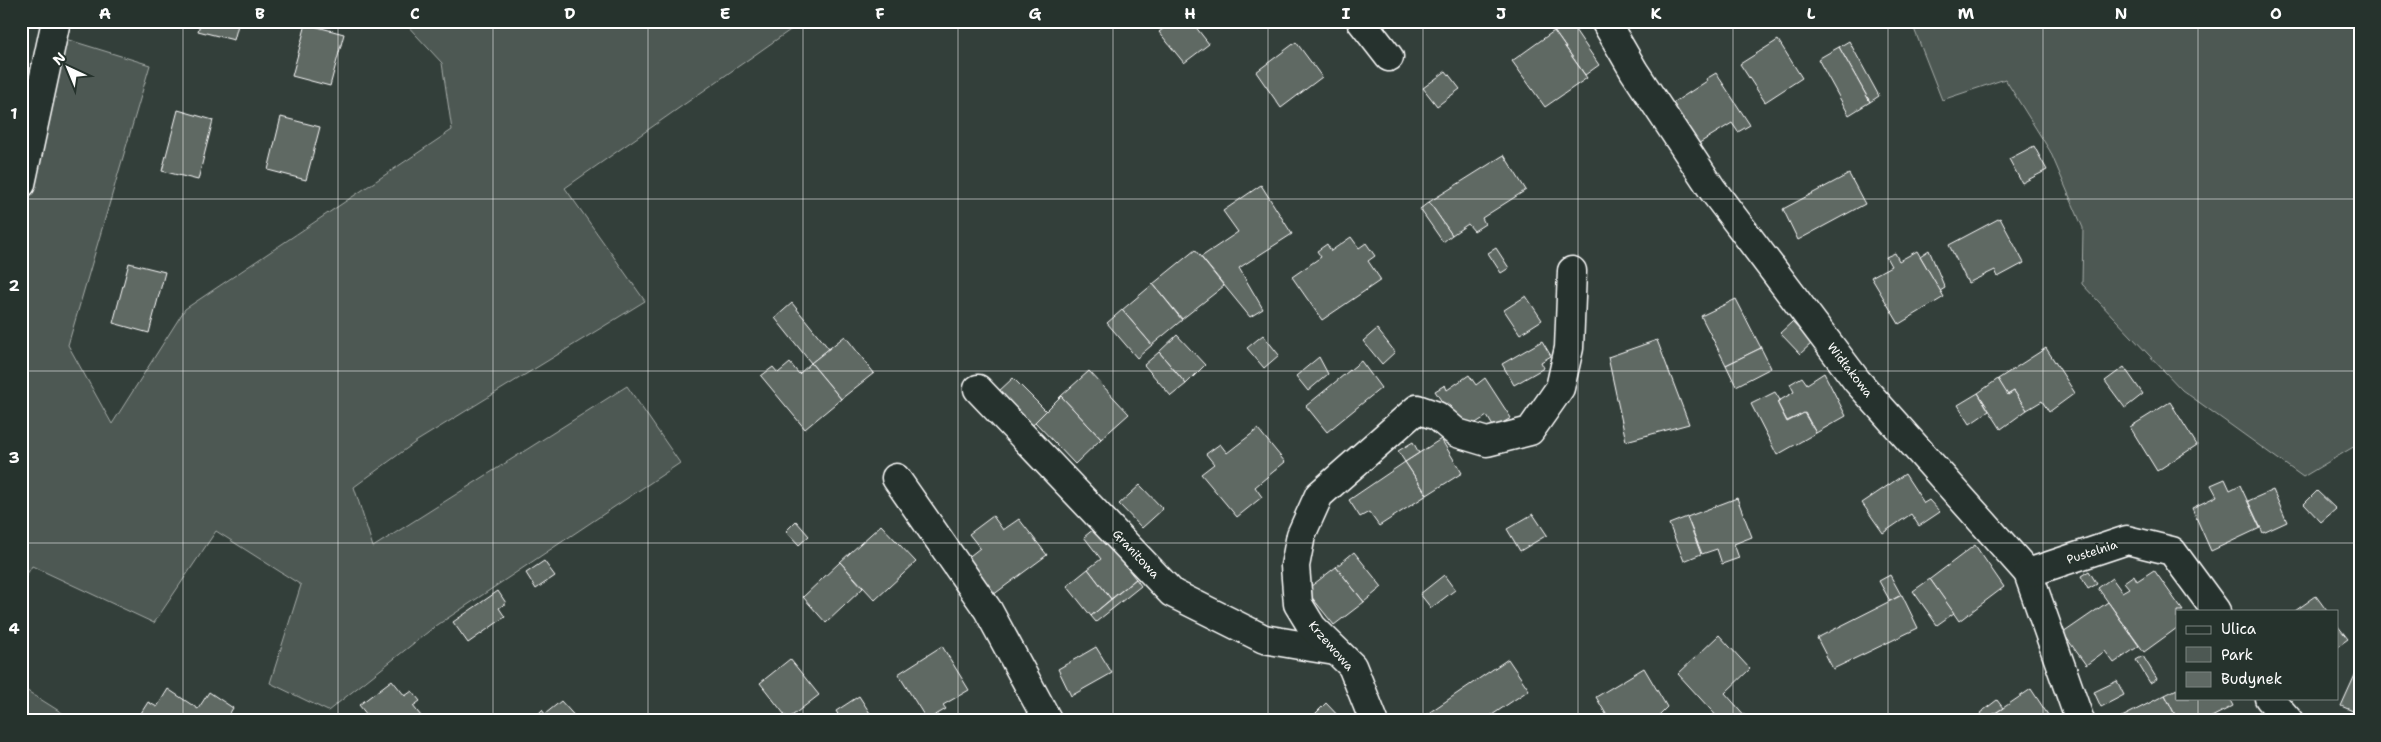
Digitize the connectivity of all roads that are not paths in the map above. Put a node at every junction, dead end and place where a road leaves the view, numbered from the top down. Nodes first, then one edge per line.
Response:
1 (56, 21) edge
2 (1361, 21) edge
3 (1605, 21) edge
4 (1390, 57) dead end
5 (21, 184) edge
6 (1572, 271) dead end
7 (978, 389) dead end
8 (896, 478) dead end
9 (2028, 573) junction
10 (2215, 610) edge
11 (1335, 651) junction
12 (2271, 700) edge
13 (1048, 721) edge
14 (1374, 721) edge
15 (2080, 721) edge
16 (2289, 721) edge

1 - 5 street
2 - 4 street
3 - 9 street, Widłakowa
6 - 11 street, Krzewowa
7 - 11 street, Granitowa
8 - 13 street
9 - 10 street, Pustelnia
9 - 15 street, Widłakowa
11 - 14 street, Krzewowa
12 - 16 street

